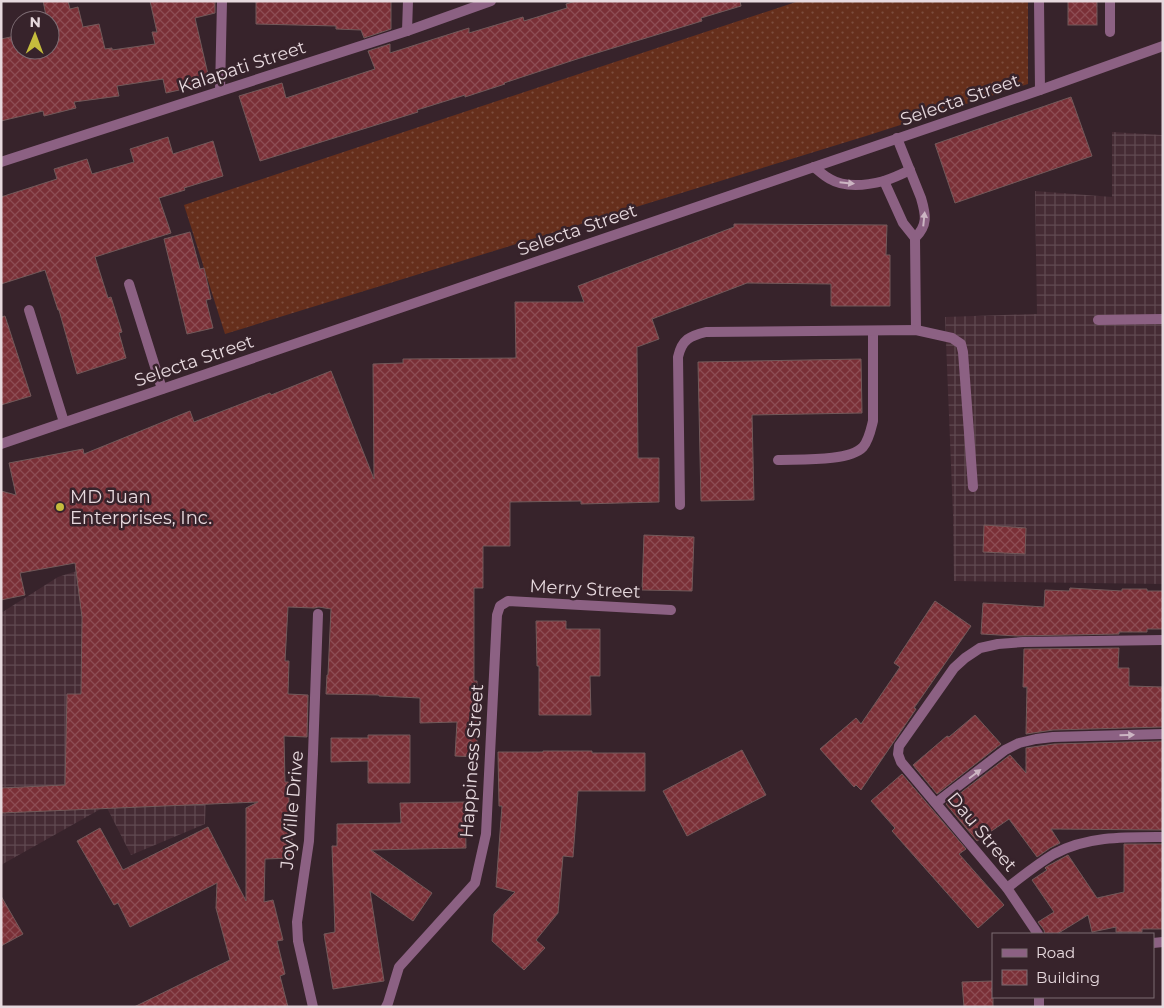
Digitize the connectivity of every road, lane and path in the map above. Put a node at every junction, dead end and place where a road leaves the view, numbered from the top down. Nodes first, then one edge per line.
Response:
1 (222, 1) edge
2 (408, 1) edge
3 (491, 1) edge
4 (1039, 1) edge
5 (1110, 1) edge
6 (407, 32) junction
7 (1110, 32) dead end
8 (1163, 46) edge
9 (1040, 90) junction
10 (220, 91) junction
11 (897, 138) junction
12 (1, 162) edge
13 (814, 167) junction
14 (910, 170) junction
15 (884, 181) junction
16 (915, 238) junction
17 (129, 284) dead end
18 (29, 310) dead end
19 (1163, 319) edge
20 (1098, 320) dead end
21 (916, 330) junction
22 (873, 331) junction
23 (162, 389) junction
24 (64, 422) junction
25 (1, 444) edge
26 (778, 460) dead end
27 (973, 487) dead end
28 (680, 505) dead end
29 (500, 606) joint
30 (671, 610) dead end
31 (318, 614) dead end
32 (1163, 640) edge
33 (1163, 734) edge
34 (936, 803) junction
35 (1163, 837) edge
36 (1007, 888) junction
37 (1037, 933) edge
38 (313, 1007) edge
39 (386, 1007) edge

1 - 10 street
2 - 6 street
3 - 6 street, Kalapati Street
4 - 9 street
5 - 7 street
6 - 10 street, Kalapati Street
8 - 9 street, Selecta Street
9 - 11 street, Selecta Street
10 - 12 street, Kalapati Street
11 - 13 street, Selecta Street
11 - 14 street
13 -> 15 street
13 - 23 street, Selecta Street
14 - 15 street
16 -> 14 street
15 - 16 street
16 - 21 street
17 - 23 street
18 - 24 street
19 - 20 street
21 - 22 street
21 - 27 street
22 - 26 street
22 - 28 street
23 - 24 street, Selecta Street
24 - 25 street, Selecta Street
29 - 30 street, Merry Street
29 - 39 street, Happiness Street
31 - 38 street, JoyVille Drive
32 - 34 street, Dau Street
34 -> 33 street
34 - 36 street, Dau Street
35 - 36 street
36 - 37 street, Dau Street

